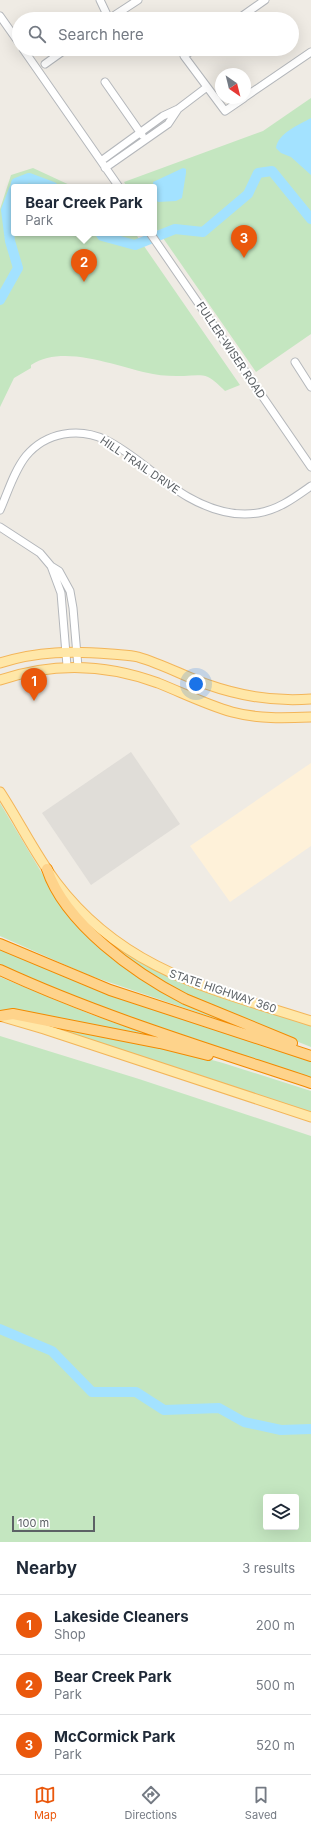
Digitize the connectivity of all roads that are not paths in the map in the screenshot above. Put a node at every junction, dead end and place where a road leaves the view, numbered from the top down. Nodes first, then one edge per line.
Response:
1 (100, 0) edge
2 (138, 0) edge
3 (265, 0) edge
4 (106, 12) edge
5 (120, 12) edge
6 (248, 12) edge
7 (0, 16) edge
8 (12, 33) edge
9 (311, 52) edge
10 (28, 56) edge
11 (56, 56) edge
12 (184, 56) edge
13 (45, 64) dead end
14 (105, 82) dead end
15 (207, 87) junction
16 (251, 94) edge
17 (215, 98) edge
18 (220, 104) edge
19 (236, 104) edge
20 (178, 109) junction
21 (140, 132) junction
22 (146, 140) junction
23 (100, 161) junction
24 (106, 168) junction
25 (117, 184) edge
26 (152, 236) edge
27 (295, 362) dead end
28 (311, 387) edge
29 (311, 468) edge
30 (311, 486) edge
31 (0, 510) edge
32 (0, 527) edge
33 (51, 566) junction
34 (67, 651) junction
35 (78, 651) junction
36 (0, 663) edge
37 (67, 666) junction
38 (78, 667) junction
39 (0, 680) edge
40 (311, 699) edge
41 (311, 717) edge
42 (0, 792) edge
43 (47, 869) junction
44 (0, 944) edge
45 (0, 970) edge
46 (0, 1016) edge
47 (311, 1021) edge
48 (311, 1050) edge
49 (311, 1056) edge
50 (311, 1083) edge
51 (311, 1088) edge
52 (311, 1118) edge

1 - 4 street
2 - 5 street
3 - 6 street
7 - 8 street
9 - 16 street
10 - 23 street
11 - 13 street
12 - 15 street
14 - 21 street
15 - 17 street
15 - 20 street
18 - 19 street
20 - 21 street
20 - 22 street
21 - 22 street
21 - 23 street
22 - 24 street
23 - 24 street
24 - 25 street
26 - 29 street, FULLER-WISER ROAD
27 - 28 street
30 - 31 street, HILL TRAIL DRIVE
32 - 33 street
33 - 34 street
33 - 35 street
34 - 35 main road
34 - 36 main road
34 - 37 street
35 - 38 street
35 - 40 main road
37 - 38 main road
37 - 39 main road
38 - 41 main road
42 - 43 main road, STATE HIGHWAY 360
43 - 47 main road, STATE HIGHWAY 360
43 - 48 highway
44 - 49 highway
45 - 50 highway
46 - 51 highway
46 - 52 main road

